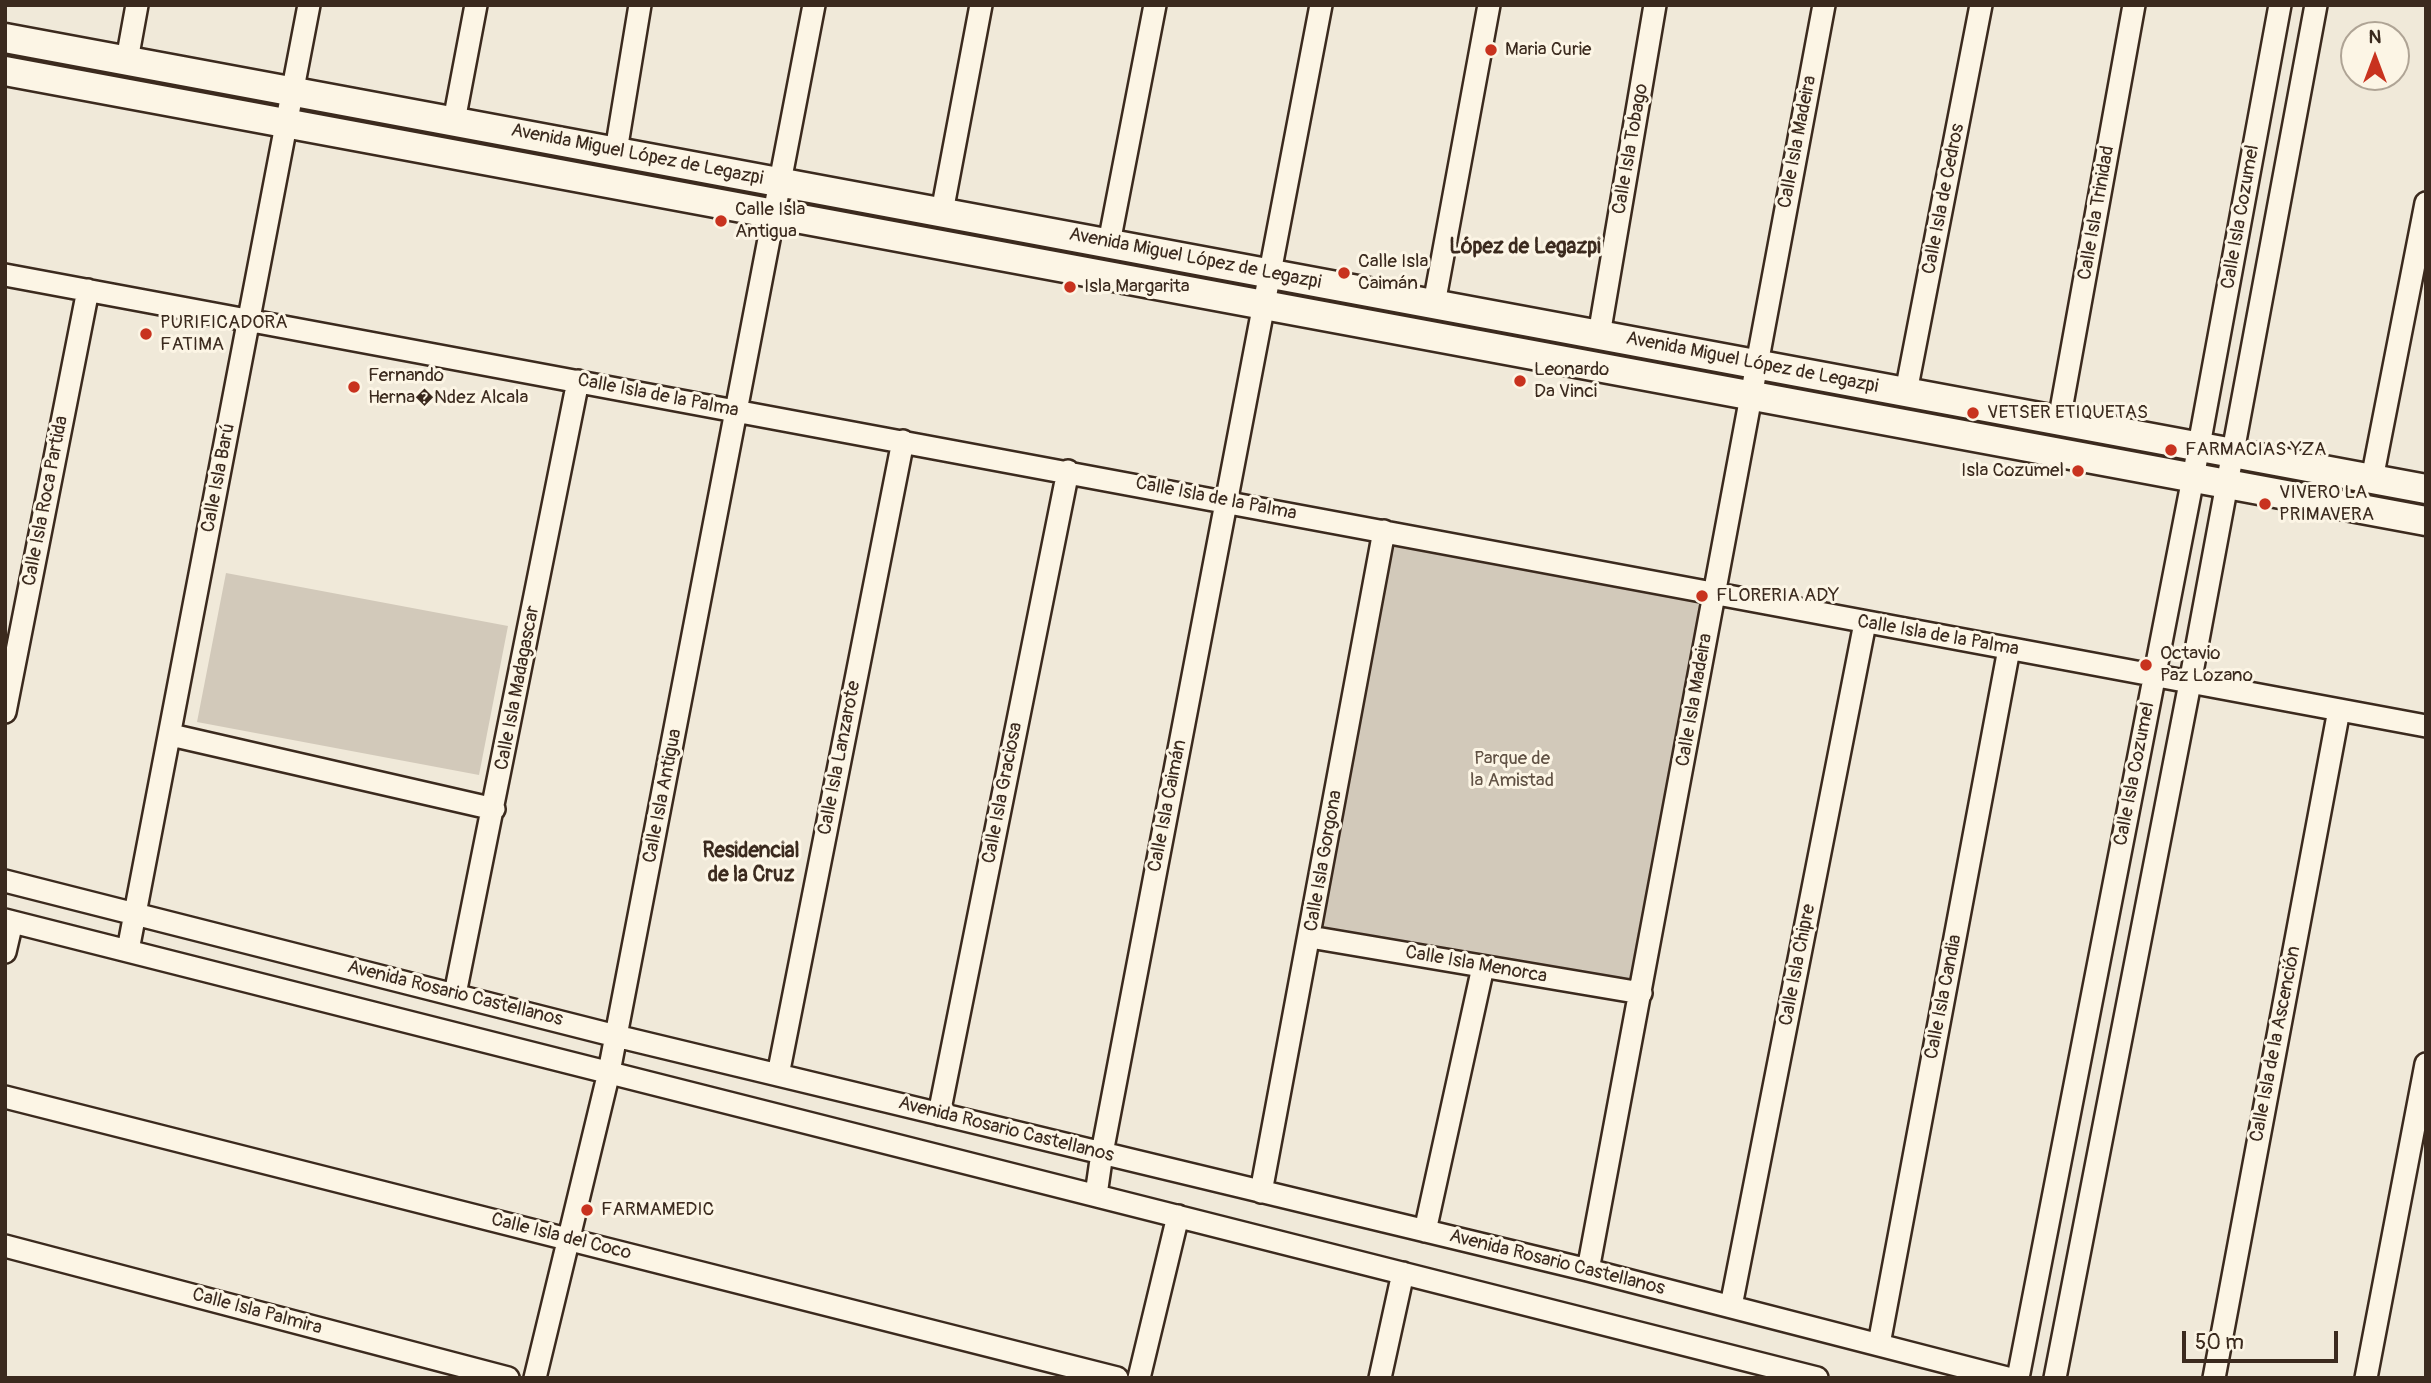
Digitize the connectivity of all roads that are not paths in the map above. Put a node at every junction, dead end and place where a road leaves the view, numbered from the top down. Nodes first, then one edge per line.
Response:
1 (136, 5) edge
2 (309, 5) edge
3 (476, 5) edge
4 (640, 5) edge
5 (814, 5) edge
6 (981, 5) edge
7 (1155, 5) edge
8 (1321, 5) edge
9 (1489, 5) edge
10 (1655, 5) edge
11 (1824, 5) edge
12 (1981, 5) edge
13 (2134, 5) edge
14 (2280, 5) edge
15 (2316, 5) edge
16 (5, 38) edge
17 (127, 60) junction
18 (5, 71) edge
19 (291, 91) junction
20 (454, 121) junction
21 (286, 123) junction
22 (617, 152) junction
23 (780, 182) junction
24 (2426, 203) edge
25 (942, 212) junction
26 (774, 214) junction
27 (1109, 243) junction
28 (1270, 274) junction
29 (5, 275) edge
30 (88, 290) junction
31 (1434, 304) junction
32 (1264, 305) junction
33 (249, 320) junction
34 (1599, 335) junction
35 (1757, 364) junction
36 (578, 381) junction
37 (1906, 392) junction
38 (1751, 396) junction
39 (737, 411) junction
40 (2059, 421) junction
41 (903, 441) junction
42 (2199, 447) junction
43 (2232, 453) junction
44 (1068, 471) junction
45 (2193, 478) junction
46 (2372, 479) junction
47 (2227, 484) junction
48 (2426, 489) edge
49 (1227, 500) junction
50 (2426, 521) edge
51 (1384, 531) junction
52 (1715, 594) junction
53 (1865, 623) junction
54 (2009, 649) junction
55 (2155, 676) junction
56 (2190, 683) junction
57 (2339, 710) junction
58 (5, 712) edge
59 (2426, 726) edge
60 (171, 735) junction
61 (495, 809) junction
62 (5, 881) edge
63 (133, 911) junction
64 (9, 921) edge
65 (1310, 937) junction
66 (128, 950) junction
67 (5, 952) edge
68 (1483, 967) junction
69 (1642, 993) junction
70 (455, 994) junction
71 (616, 1036) junction
72 (2426, 1065) edge
73 (609, 1072) junction
74 (778, 1075) junction
75 (5, 1097) edge
76 (939, 1114) junction
77 (1102, 1153) junction
78 (1261, 1192) junction
79 (1096, 1195) junction
80 (1178, 1216) junction
81 (1425, 1231) junction
82 (570, 1239) junction
83 (5, 1246) edge
84 (1588, 1270) junction
85 (1403, 1273) junction
86 (1731, 1307) junction
87 (1879, 1344) junction
88 (508, 1378) edge
89 (535, 1378) edge
90 (1116, 1378) edge
91 (1139, 1378) edge
92 (1380, 1378) edge
93 (1818, 1378) edge
94 (2007, 1378) edge
95 (2018, 1378) edge
96 (2055, 1378) edge
97 (2214, 1378) edge
98 (2366, 1378) edge

1 - 17 street
2 - 19 street, Calle Isla Barú
3 - 20 street
4 - 22 street
5 - 23 street, Calle Isla Antigua
6 - 25 street
7 - 27 street
8 - 28 street, Calle Isla Caimán
9 - 31 street
10 - 34 street, Calle Isla Tobago
11 - 35 street, Calle Isla Madeira
12 - 37 street, Calle Isla de Cedros
13 - 40 street, Calle Isla Trinidad
14 - 42 street, Calle Isla Cozumel
15 - 43 street, Calle Isla Cozumel
16 - 17 main road, Avenida Miguel López de Legazpi
17 - 19 main road, Avenida Miguel López de Legazpi
18 - 21 main road, Avenida Miguel López de Legazpi
19 - 20 main road, Avenida Miguel López de Legazpi
19 - 21 street, Calle Isla Barú
20 - 22 main road, Avenida Miguel López de Legazpi
21 - 26 main road, Avenida Miguel López de Legazpi
21 - 33 street, Calle Isla Barú
22 - 23 main road, Avenida Miguel López de Legazpi
23 - 25 main road, Avenida Miguel López de Legazpi
23 - 26 street, Calle Isla Antigua
24 - 46 street
25 - 27 main road, Avenida Miguel López de Legazpi
26 - 32 main road, Avenida Miguel López de Legazpi
26 - 39 street, Calle Isla Antigua
27 - 28 main road, Avenida Miguel López de Legazpi
28 - 31 main road, Avenida Miguel López de Legazpi
28 - 32 street, Calle Isla Caimán
29 - 30 street, Calle Isla de la Palma
30 - 33 street, Calle Isla de la Palma
30 - 58 street, Calle Isla Roca Partida
31 - 34 main road, Avenida Miguel López de Legazpi
32 - 38 main road, Avenida Miguel López de Legazpi
32 - 49 street, Calle Isla Caimán
33 - 36 street, Calle Isla de la Palma
33 - 60 street, Calle Isla Barú
34 - 35 main road, Avenida Miguel López de Legazpi
35 - 37 main road, Avenida Miguel López de Legazpi
35 - 38 street, Calle Isla Madeira
36 - 39 street, Calle Isla de la Palma
36 - 61 street, Calle Isla Madagascar
37 - 40 main road, Avenida Miguel López de Legazpi
38 - 45 main road, Avenida Miguel López de Legazpi
38 - 52 street, Calle Isla Madeira
39 - 41 street, Calle Isla de la Palma
39 - 71 street, Calle Isla Antigua
40 - 42 main road, Avenida Miguel López de Legazpi
41 - 44 street, Calle Isla de la Palma
41 - 74 street, Calle Isla Lanzarote
42 - 43 main road, Avenida Miguel López de Legazpi
42 - 45 street, Calle Isla Cozumel
43 - 46 main road, Avenida Miguel López de Legazpi
43 - 47 street, Calle Isla Cozumel
44 - 49 street, Calle Isla de la Palma
44 - 76 street, Calle Isla Graciosa
45 - 47 main road, Avenida Miguel López de Legazpi
45 - 55 street, Calle Isla Cozumel
46 - 48 main road, Avenida Miguel López de Legazpi
47 - 50 main road, Avenida Miguel López de Legazpi
47 - 56 street, Calle Isla Cozumel
49 - 51 street, Calle Isla de la Palma
49 - 77 street, Calle Isla Caimán
51 - 52 street, Calle Isla de la Palma
51 - 65 street, Calle Isla Gorgona
52 - 53 street, Calle Isla de la Palma
52 - 69 street, Calle Isla Madeira
53 - 54 street, Calle Isla de la Palma
53 - 86 street, Calle Isla Chipre
54 - 55 street, Calle Isla de la Palma
54 - 87 street, Calle Isla Candia
55 - 56 street, Calle Isla de la Palma
55 - 95 street, Calle Isla Cozumel
56 - 57 street, Calle Isla de la Palma
56 - 96 street, Calle Isla Cozumel
57 - 59 street, Calle Isla de la Palma
57 - 97 street, Calle Isla de la Ascención
60 - 61 street
60 - 63 street, Calle Isla Barú
61 - 70 street, Calle Isla Madagascar
62 - 63 street, Avenida Rosario Castellanos
63 - 66 street, Calle Isla Barú
63 - 70 street, Avenida Rosario Castellanos
64 - 66 street, Avenida Rosario Castellanos
64 - 67 street
65 - 68 street, Calle Isla Menorca
65 - 78 street, Calle Isla Gorgona
66 - 73 street, Avenida Rosario Castellanos
68 - 69 street, Calle Isla Menorca
68 - 81 street
69 - 84 street, Calle Isla Madeira
70 - 71 street, Avenida Rosario Castellanos
71 - 73 street, Calle Isla Antigua
71 - 74 street, Avenida Rosario Castellanos
72 - 98 street
73 - 79 street, Avenida Rosario Castellanos
73 - 82 street, Calle Isla Antigua
74 - 76 street, Avenida Rosario Castellanos
75 - 82 street, Calle Isla del Coco
76 - 77 street, Avenida Rosario Castellanos
77 - 78 street, Avenida Rosario Castellanos
77 - 79 street, Calle Isla Caimán
78 - 81 street, Avenida Rosario Castellanos
79 - 80 street, Avenida Rosario Castellanos
80 - 85 street, Avenida Rosario Castellanos
80 - 91 street
81 - 84 street, Avenida Rosario Castellanos
82 - 89 street, Calle Isla Antigua
82 - 90 street, Calle Isla del Coco
83 - 88 street, Calle Isla Palmira
84 - 86 street, Avenida Rosario Castellanos
85 - 92 street
85 - 93 street, Avenida Rosario Castellanos
86 - 87 street, Avenida Rosario Castellanos
87 - 94 street, Avenida Rosario Castellanos

